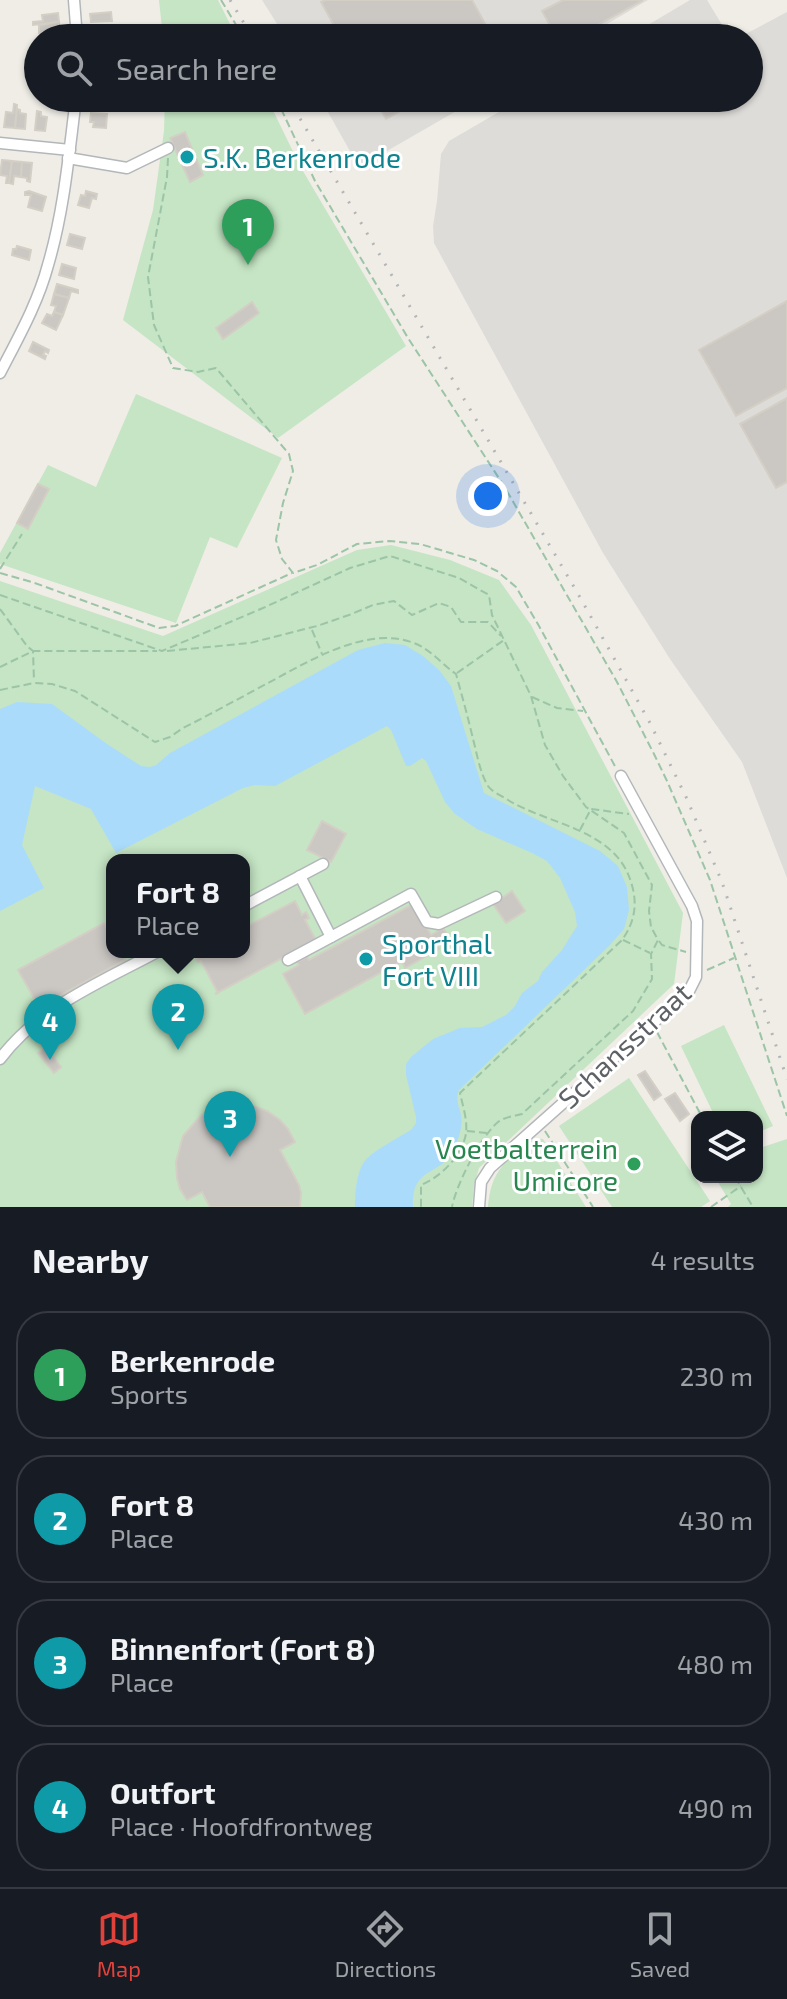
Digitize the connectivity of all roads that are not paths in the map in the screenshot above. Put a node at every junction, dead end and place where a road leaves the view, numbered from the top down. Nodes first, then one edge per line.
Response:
1 (74, 0) edge
2 (76, 24) edge
3 (74, 112) edge
4 (0, 143) edge
5 (165, 150) road end
6 (69, 154) junction
7 (0, 373) edge
8 (621, 776) road end
9 (323, 864) dead end
10 (300, 876) junction
11 (496, 897) dead end
12 (250, 903) edge
13 (331, 937) junction
14 (146, 958) edge
15 (288, 960) dead end
16 (0, 1059) edge
17 (479, 1207) edge

1 - 2 street
3 - 6 street
4 - 6 street
5 - 6 street
6 - 7 street
8 - 17 street, Schansstraat
9 - 10 street
10 - 12 street
10 - 13 street
11 - 13 street
13 - 15 street
14 - 16 street

